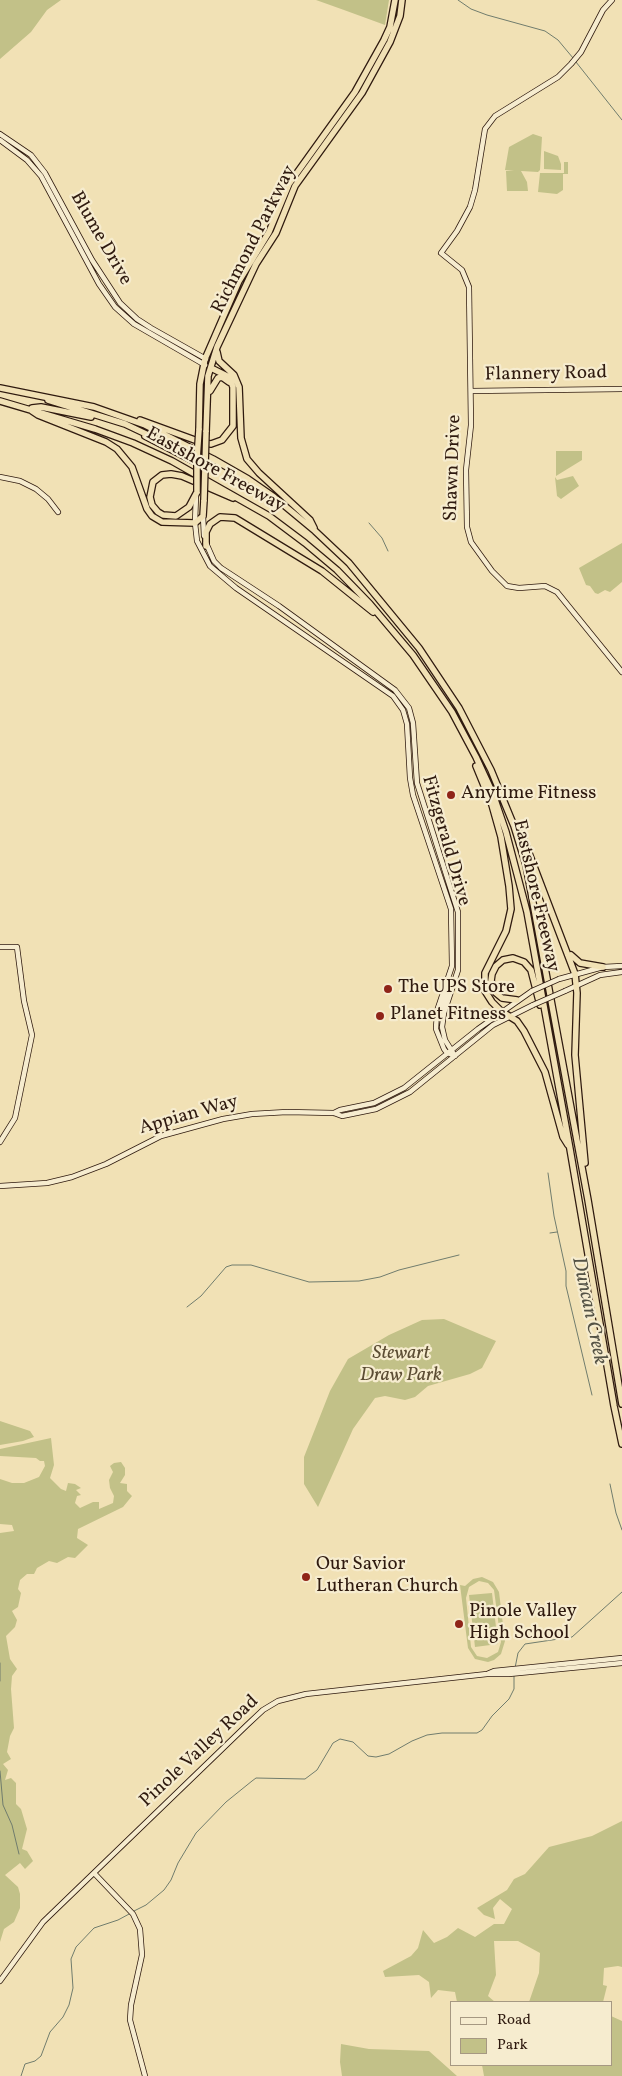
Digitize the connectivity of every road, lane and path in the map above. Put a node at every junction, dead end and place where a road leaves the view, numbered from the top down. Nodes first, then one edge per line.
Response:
1 (395, 0) edge
2 (402, 0) edge
3 (612, 0) edge
4 (0, 134) edge
5 (0, 140) edge
6 (218, 347) junction
7 (205, 362) junction
8 (211, 365) junction
9 (225, 368) junction
10 (0, 388) edge
11 (622, 389) edge
12 (232, 391) junction
13 (471, 391) junction
14 (207, 400) junction
15 (0, 401) edge
16 (29, 409) junction
17 (120, 415) junction
18 (169, 446) junction
19 (197, 461) junction
20 (205, 465) junction
21 (0, 478) edge
22 (196, 492) junction
23 (253, 506) junction
24 (58, 512) dead end
25 (204, 516) junction
26 (195, 523) junction
27 (315, 531) junction
28 (206, 546) junction
29 (385, 621) junction
30 (622, 672) edge
31 (476, 757) junction
32 (514, 826) junction
33 (563, 943) junction
34 (0, 948) edge
35 (622, 966) edge
36 (603, 967) junction
37 (622, 972) edge
38 (450, 973) junction
39 (575, 974) junction
40 (577, 986) junction
41 (444, 990) junction
42 (450, 994) junction
43 (517, 1000) junction
44 (501, 1011) junction
45 (444, 1013) junction
46 (510, 1016) junction
47 (548, 1033) junction
48 (450, 1051) junction
49 (455, 1056) junction
50 (334, 1113) junction
51 (0, 1142) edge
52 (570, 1149) junction
53 (0, 1186) edge
54 (588, 1200) junction
55 (622, 1404) edge
56 (622, 1444) edge
57 (622, 1658) edge
58 (622, 1663) edge
59 (521, 1671) junction
60 (94, 1873) junction
61 (0, 1981) edge
62 (145, 2076) edge

1 - 7 highway, Richmond Parkway
2 - 6 highway, Richmond Parkway
3 - 13 main road, Shawn Drive
4 - 7 main road, Blume Drive
5 - 7 main road, Blume Drive
6 - 8 highway, Richmond Parkway
6 - 9 highway
7 - 8 main road, Blume Drive
7 - 19 highway, Richmond Parkway, bridge
8 - 9 highway
8 - 12 highway
8 - 14 highway, Richmond Parkway
9 - 27 highway
10 - 17 highway, Eastshore Freeway
10 - 18 highway
11 - 13 main road, Flannery Road
12 - 14 highway
12 - 17 highway
13 - 30 main road, Shawn Drive
14 - 20 highway, Richmond Parkway, bridge
15 - 16 highway, Eastshore Freeway
16 - 18 highway
16 - 23 highway, Eastshore Freeway
16 - 26 highway
17 - 27 highway, Eastshore Freeway
18 - 19 highway
19 - 20 highway, bridge
19 - 22 highway, Richmond Parkway, bridge
20 - 25 highway, Richmond Parkway, bridge
21 - 24 main road
22 - 23 highway
22 - 26 main road, Fitzgerald Drive
23 - 29 highway, Eastshore Freeway
25 - 26 highway
25 - 28 main road, Fitzgerald Drive
26 - 38 main road, Fitzgerald Drive
27 - 32 highway, Eastshore Freeway
28 - 29 highway
28 - 42 main road, Fitzgerald Drive
29 - 31 highway, Eastshore Freeway
31 - 44 highway
31 - 47 highway, Eastshore Freeway
32 - 33 highway
32 - 54 highway, Eastshore Freeway
33 - 36 highway
33 - 39 highway
34 - 51 main road
35 - 36 main road, Appian Way
36 - 39 main road, Appian Way
37 - 40 main road, Appian Way
38 - 41 main road, Fitzgerald Drive
38 - 42 main road
39 - 40 highway
39 - 43 main road, Appian Way, bridge
40 - 46 main road, Appian Way, bridge
40 - 54 highway
41 - 45 main road
41 - 48 main road, Fitzgerald Drive
42 - 45 main road, Fitzgerald Drive
43 - 44 main road, Appian Way
43 - 47 highway
44 - 46 highway
44 - 48 main road, Appian Way
45 - 48 main road, Fitzgerald Drive
46 - 49 main road, Appian Way
46 - 52 highway
47 - 52 highway, Eastshore Freeway
48 - 49 main road, Fitzgerald Drive
48 - 50 main road, Appian Way
49 - 50 main road, Appian Way
50 - 53 main road, Appian Way
52 - 56 highway, Eastshore Freeway
54 - 55 highway, Eastshore Freeway
57 - 59 main road, Pinole Valley Road
58 - 59 main road, Pinole Valley Road
59 - 60 main road, Pinole Valley Road
60 - 61 main road, Pinole Valley Road
60 - 62 main road

